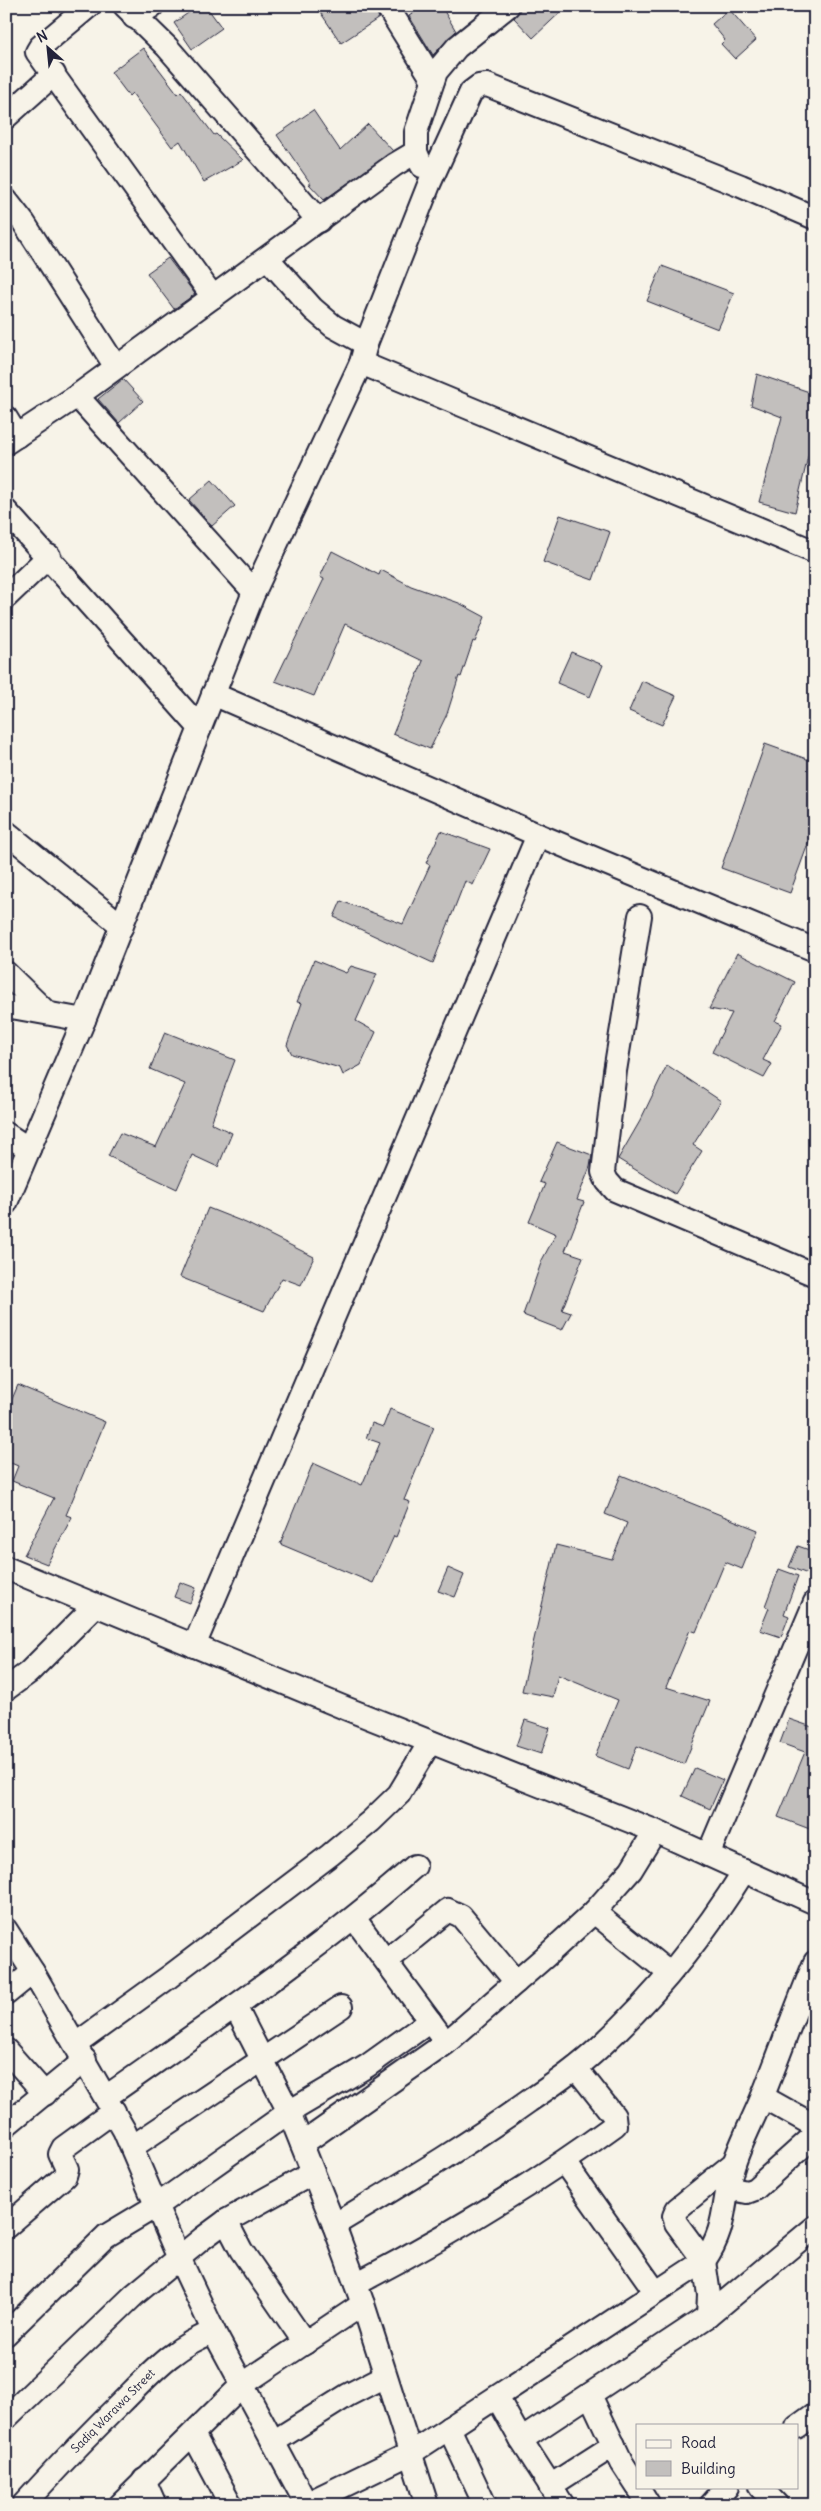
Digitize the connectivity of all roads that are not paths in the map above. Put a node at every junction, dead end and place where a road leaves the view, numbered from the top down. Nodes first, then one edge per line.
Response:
1 (89, 6) edge
2 (387, 6) edge
3 (506, 7) edge
4 (137, 10) edge
5 (54, 74) junction
6 (433, 80) junction
7 (6, 117) edge
8 (416, 152) junction
9 (430, 182) junction
10 (6, 200) edge
11 (815, 218) edge
12 (318, 221) junction
13 (268, 259) junction
14 (214, 297) junction
15 (363, 354) junction
16 (116, 367) junction
17 (77, 396) junction
18 (10, 432) edge
19 (6, 511) edge
20 (815, 552) edge
21 (49, 556) junction
22 (254, 592) junction
23 (6, 597) edge
24 (213, 694) junction
25 (200, 728) junction
26 (6, 832) edge
27 (538, 835) junction
28 (640, 916) dead end
29 (122, 926) junction
30 (815, 950) edge
31 (6, 973) edge
32 (6, 1006) edge
33 (46, 1012) junction
34 (84, 1020) junction
35 (6, 1134) edge
36 (29, 1149) junction
37 (6, 1203) edge
38 (815, 1275) edge
39 (9, 1573) edge
40 (815, 1602) edge
41 (95, 1606) junction
42 (194, 1646) junction
43 (6, 1689) edge
44 (430, 1742) junction
45 (655, 1831) junction
46 (708, 1855) junction
47 (415, 1866) dead end
48 (744, 1871) junction
49 (815, 1903) edge
50 (594, 1912) junction
51 (354, 1918) junction
52 (6, 1930) edge
53 (387, 1960) junction
54 (815, 1962) edge
55 (33, 1972) junction
56 (669, 1973) junction
57 (516, 1982) junction
58 (6, 1994) edge
59 (235, 2006) junction
60 (341, 2007) dead end
61 (430, 2021) junction
62 (446, 2043) junction
63 (6, 2050) edge
64 (80, 2052) junction
65 (263, 2059) junction
66 (576, 2068) junction
67 (45, 2094) junction
68 (763, 2097) junction
69 (110, 2104) junction
70 (289, 2112) junction
71 (6, 2124) edge
72 (815, 2126) edge
73 (815, 2135) edge
74 (302, 2144) junction
75 (132, 2148) junction
76 (564, 2162) junction
77 (734, 2163) junction
78 (313, 2173) junction
79 (727, 2188) junction
80 (156, 2206) junction
81 (226, 2221) junction
82 (334, 2225) junction
83 (815, 2226) edge
84 (6, 2227) edge
85 (179, 2259) junction
86 (704, 2261) junction
87 (655, 2291) junction
88 (359, 2294) junction
89 (708, 2316) junction
90 (214, 2332) junction
91 (6, 2334) edge
92 (304, 2343) junction
93 (385, 2376) junction
94 (243, 2384) junction
95 (590, 2395) junction
96 (497, 2397) junction
97 (815, 2414) edge
98 (6, 2418) edge
99 (798, 2426) edge
100 (449, 2428) junction
101 (193, 2434) junction
102 (521, 2440) junction
103 (273, 2442) junction
104 (614, 2446) junction
105 (411, 2453) junction
106 (144, 2480) junction
107 (636, 2484) edge
108 (550, 2486) junction
109 (639, 2488) edge
110 (726, 2488) edge
111 (761, 2488) edge
112 (307, 2504) edge
113 (23, 2505) edge
114 (120, 2505) edge
115 (155, 2505) edge
116 (231, 2505) edge
117 (427, 2505) edge
118 (485, 2505) edge
119 (563, 2505) edge
120 (649, 2505) edge
121 (711, 2505) edge
122 (777, 2505) edge

1 - 5 street
2 - 6 street
3 - 6 street
4 - 12 street
5 - 7 street
5 - 14 street
6 - 8 street
8 - 9 street
8 - 12 street
9 - 11 street
9 - 15 street
10 - 16 street
12 - 13 street
13 - 14 street
13 - 15 street
14 - 16 street
15 - 20 street
15 - 22 street
16 - 17 street
17 - 18 street
17 - 22 street
19 - 21 street
21 - 23 street
21 - 25 street
22 - 24 street
24 - 25 street
24 - 27 street
25 - 29 street
26 - 29 street
27 - 30 street
27 - 42 street
28 - 38 street
29 - 34 street
31 - 33 street
32 - 33 street
33 - 34 street
34 - 36 street
35 - 36 street
36 - 37 street
39 - 41 street
40 - 46 street
41 - 42 street
41 - 43 street
42 - 44 street
44 - 45 street
44 - 64 street
45 - 46 street
45 - 50 street
46 - 48 street
47 - 51 street
48 - 49 street
48 - 56 street
50 - 56 street
50 - 57 street
51 - 53 street
51 - 59 street
52 - 55 street
53 - 57 street
53 - 61 street
54 - 68 street
55 - 58 street
55 - 64 street
56 - 66 street
57 - 62 street
59 - 65 street
59 - 69 street
60 - 65 street
61 - 62 street
61 - 70 street
62 - 74 street
63 - 67 street
64 - 67 street
64 - 69 street
65 - 70 street
65 - 75 street
66 - 76 street
66 - 82 street
67 - 71 street
68 - 72 street
68 - 77 street
69 - 75 street
69 - 84 street
70 - 74 street
70 - 80 street
73 - 79 street
74 - 78 street
75 - 80 street
76 - 87 street
76 - 88 street
77 - 79 street
77 - 86 street
78 - 81 street
78 - 82 street
79 - 86 street
80 - 85 street
80 - 91 street
81 - 85 street
81 - 92 street
82 - 88 street
83 - 89 street
85 - 90 street
85 - 98 street
86 - 87 street
86 - 89 street
87 - 96 street
88 - 92 street
88 - 93 street
89 - 95 street
90 - 94 street
90 - 113 street, Sadiq Warawa Street
92 - 94 street
93 - 103 street
93 - 105 street
94 - 101 street
94 - 103 street
95 - 102 street
95 - 104 street
96 - 100 street
96 - 102 street
97 - 99 street
100 - 105 street
100 - 118 street
101 - 106 street
101 - 116 street
102 - 108 street
103 - 112 street
104 - 107 street
104 - 108 street
105 - 112 street
105 - 117 street
106 - 114 street
106 - 115 street
108 - 119 street
109 - 120 street
110 - 121 street
111 - 122 street

